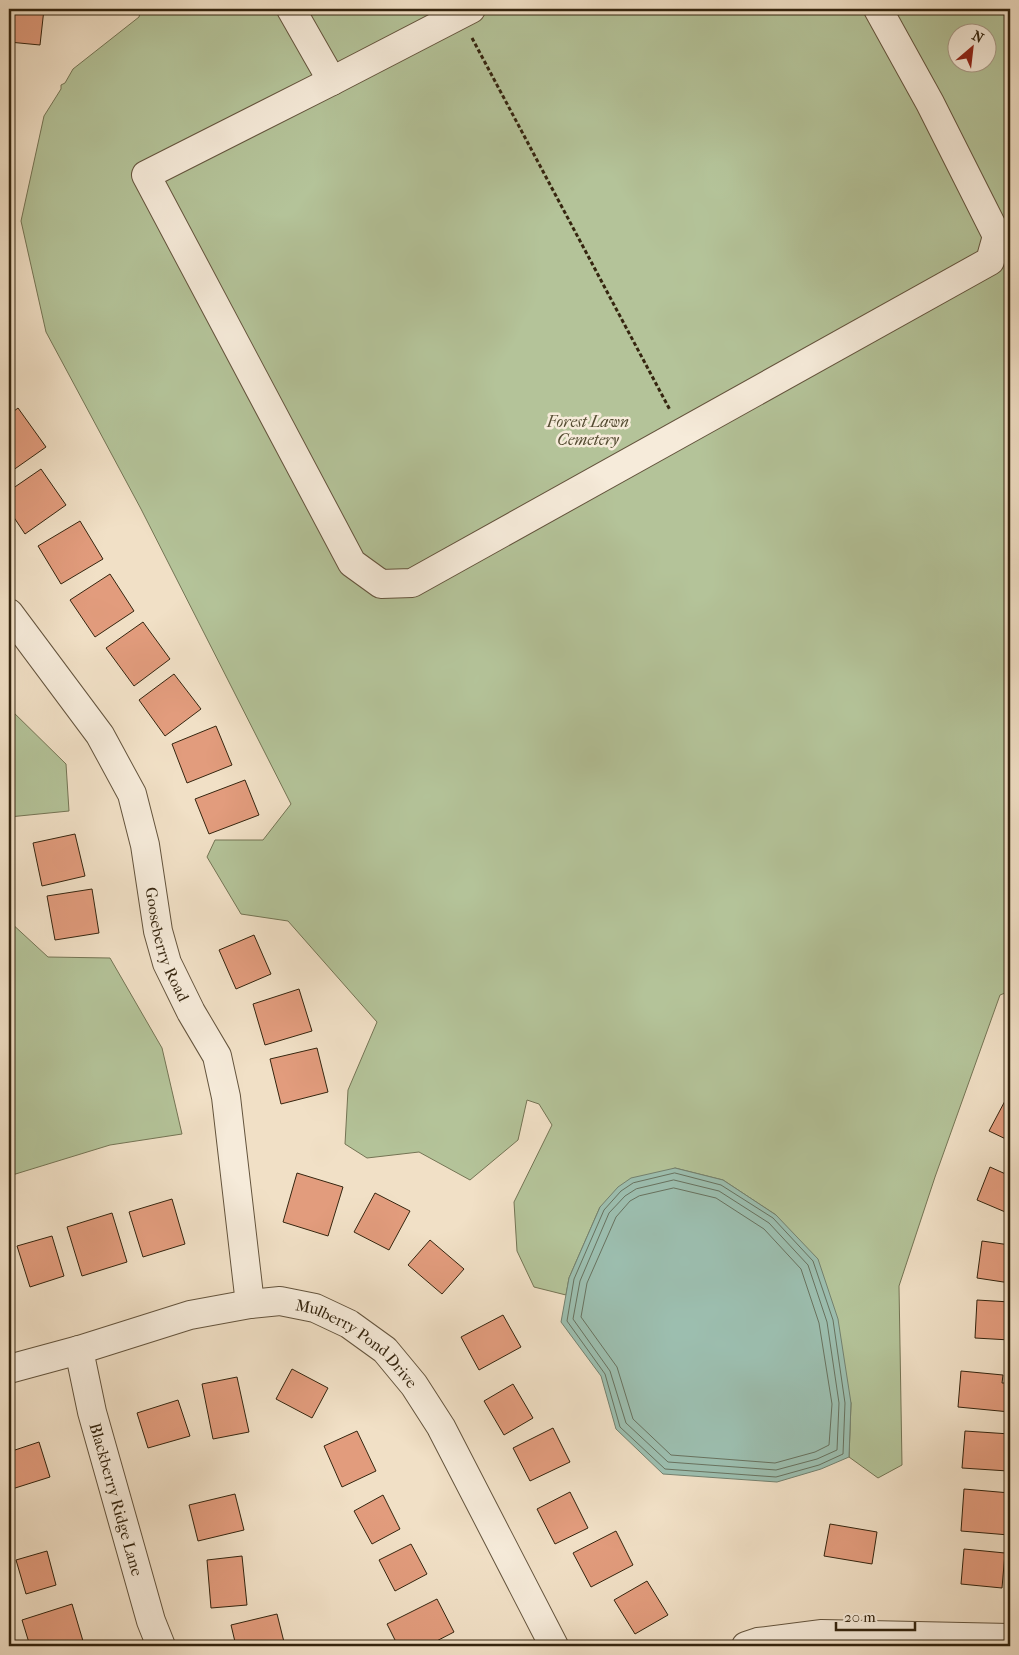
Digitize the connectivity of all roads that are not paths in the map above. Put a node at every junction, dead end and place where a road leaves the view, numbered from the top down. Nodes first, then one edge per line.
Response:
1 (291, 9) edge
2 (878, 9) edge
3 (465, 12) edge
4 (332, 81) junction
5 (9, 612) edge
6 (250, 1304) junction
7 (79, 1350) junction
8 (9, 1369) edge
9 (1010, 1638) edge
10 (752, 1644) edge
11 (161, 1646) edge
12 (554, 1646) edge

1 - 4 street
2 - 4 street
3 - 4 street
5 - 6 street, Gooseberry Road
6 - 7 street, Mulberry Pond Drive
6 - 12 street, Mulberry Pond Drive
7 - 8 street, Mulberry Pond Drive
7 - 11 street, Blackberry Ridge Lane
9 - 10 street

